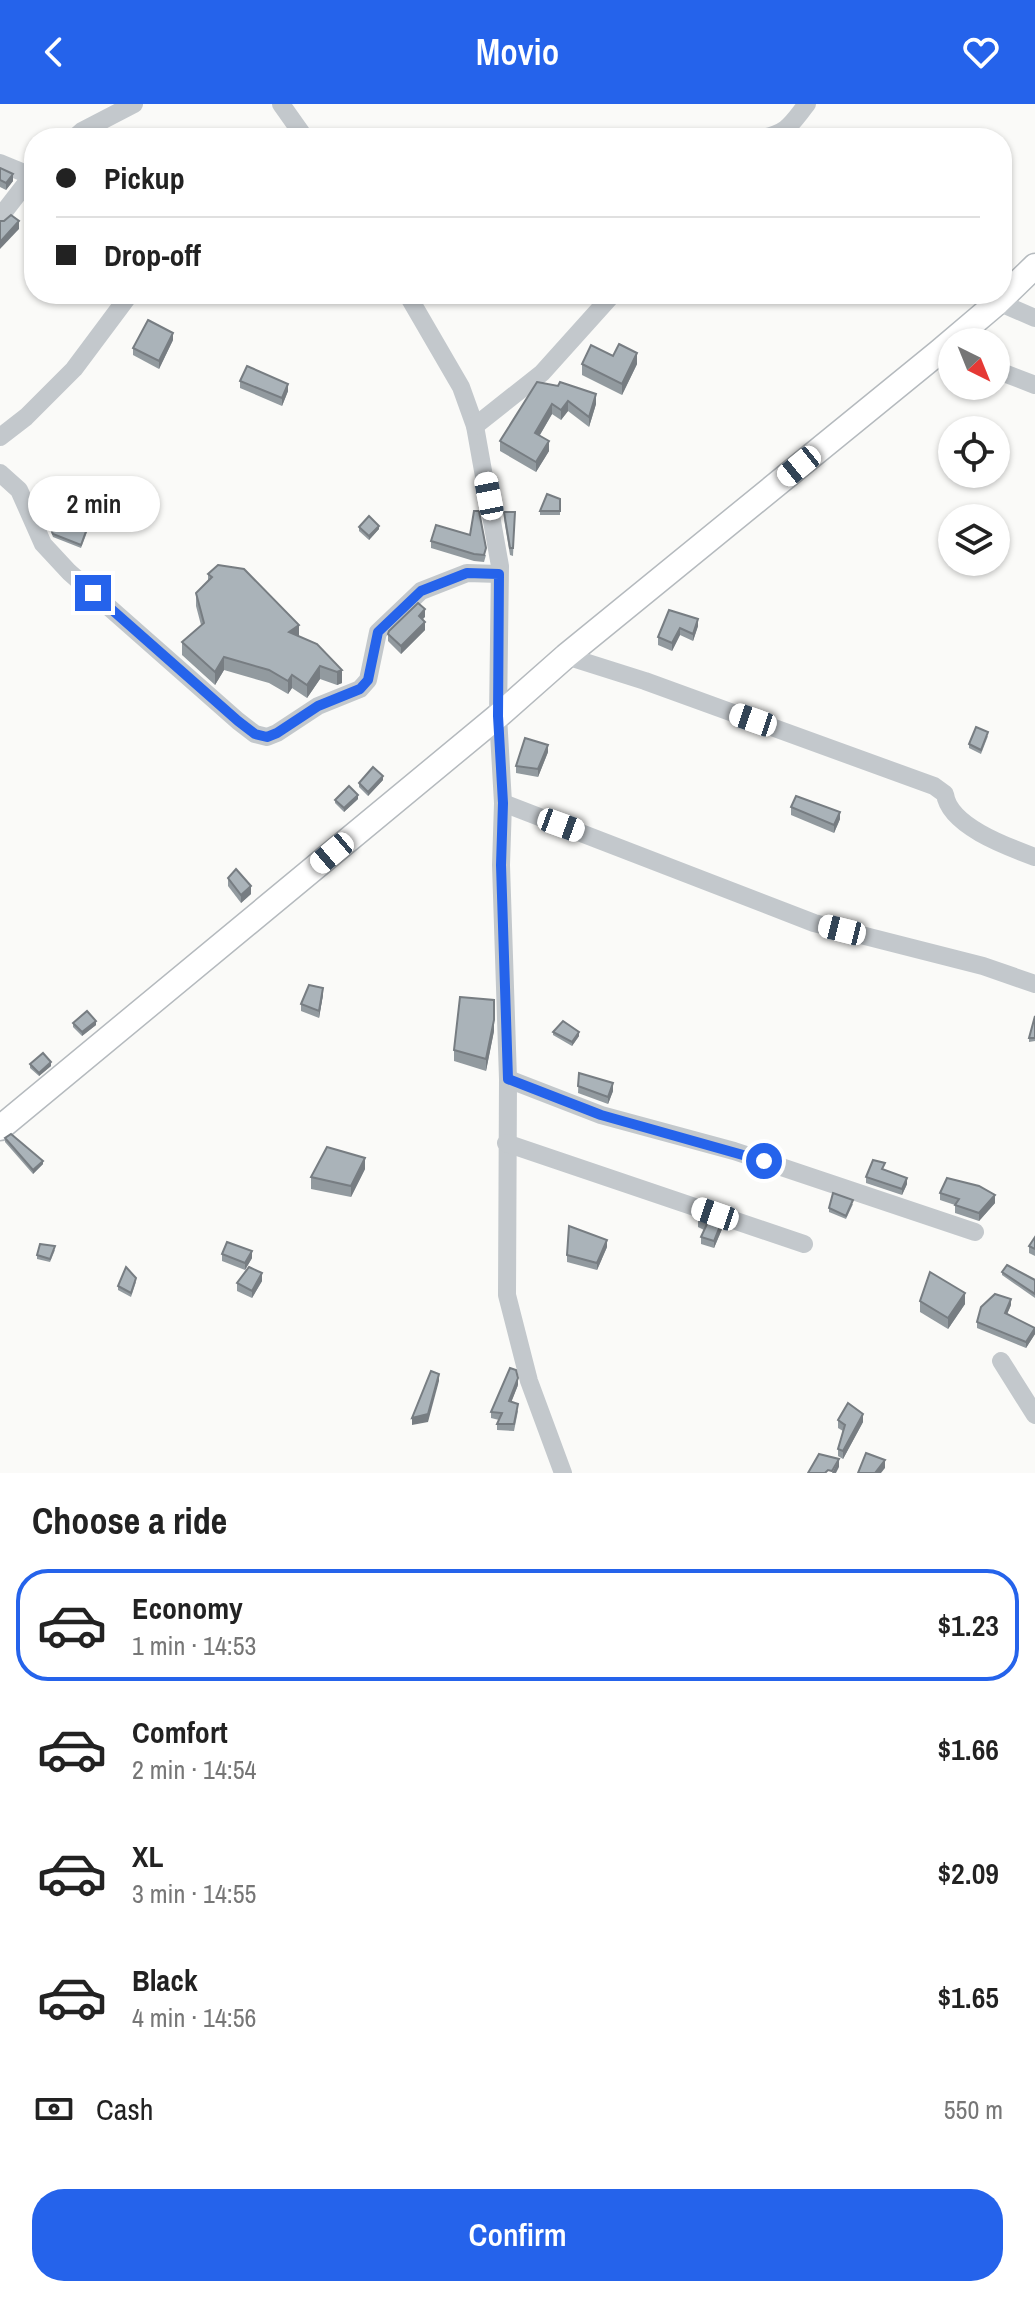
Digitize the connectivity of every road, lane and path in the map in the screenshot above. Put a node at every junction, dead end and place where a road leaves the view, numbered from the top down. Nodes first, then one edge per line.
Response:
1 (134, 104) edge
2 (281, 104) edge
3 (807, 104) edge
4 (88, 128) edge
5 (298, 128) edge
6 (788, 128) edge
7 (0, 163) edge
8 (24, 172) edge
9 (24, 187) edge
10 (0, 217) edge
11 (1035, 266) edge
12 (1012, 288) edge
13 (123, 304) edge
14 (413, 304) edge
15 (604, 304) edge
16 (996, 304) edge
17 (1003, 304) edge
18 (1035, 318) edge
19 (972, 328) edge
20 (938, 360) edge
21 (1010, 375) edge
22 (1035, 385) edge
23 (475, 426) junction
24 (0, 437) edge
25 (0, 473) edge
26 (499, 574) junction
27 (566, 656) junction
28 (498, 716) junction
29 (503, 803) junction
30 (1035, 857) edge
31 (1035, 984) edge
32 (508, 1079) junction
33 (0, 1128) edge
34 (506, 1143) junction
35 (975, 1232) dead end
36 (804, 1244) dead end
37 (1001, 1361) dead end
38 (1035, 1415) edge
39 (563, 1473) edge

1 - 4 street
2 - 5 street
3 - 6 street
7 - 8 street
9 - 10 street
11 - 12 main road
13 - 24 street
14 - 23 street
15 - 23 street
16 - 19 main road
17 - 18 street
20 - 27 main road
21 - 22 street
23 - 26 street
25 - 26 street
26 - 28 street
27 - 28 main road
27 - 30 street
28 - 29 street
28 - 33 main road
29 - 31 street
29 - 32 street
32 - 34 street
32 - 35 street
34 - 36 street
34 - 39 street
37 - 38 street

